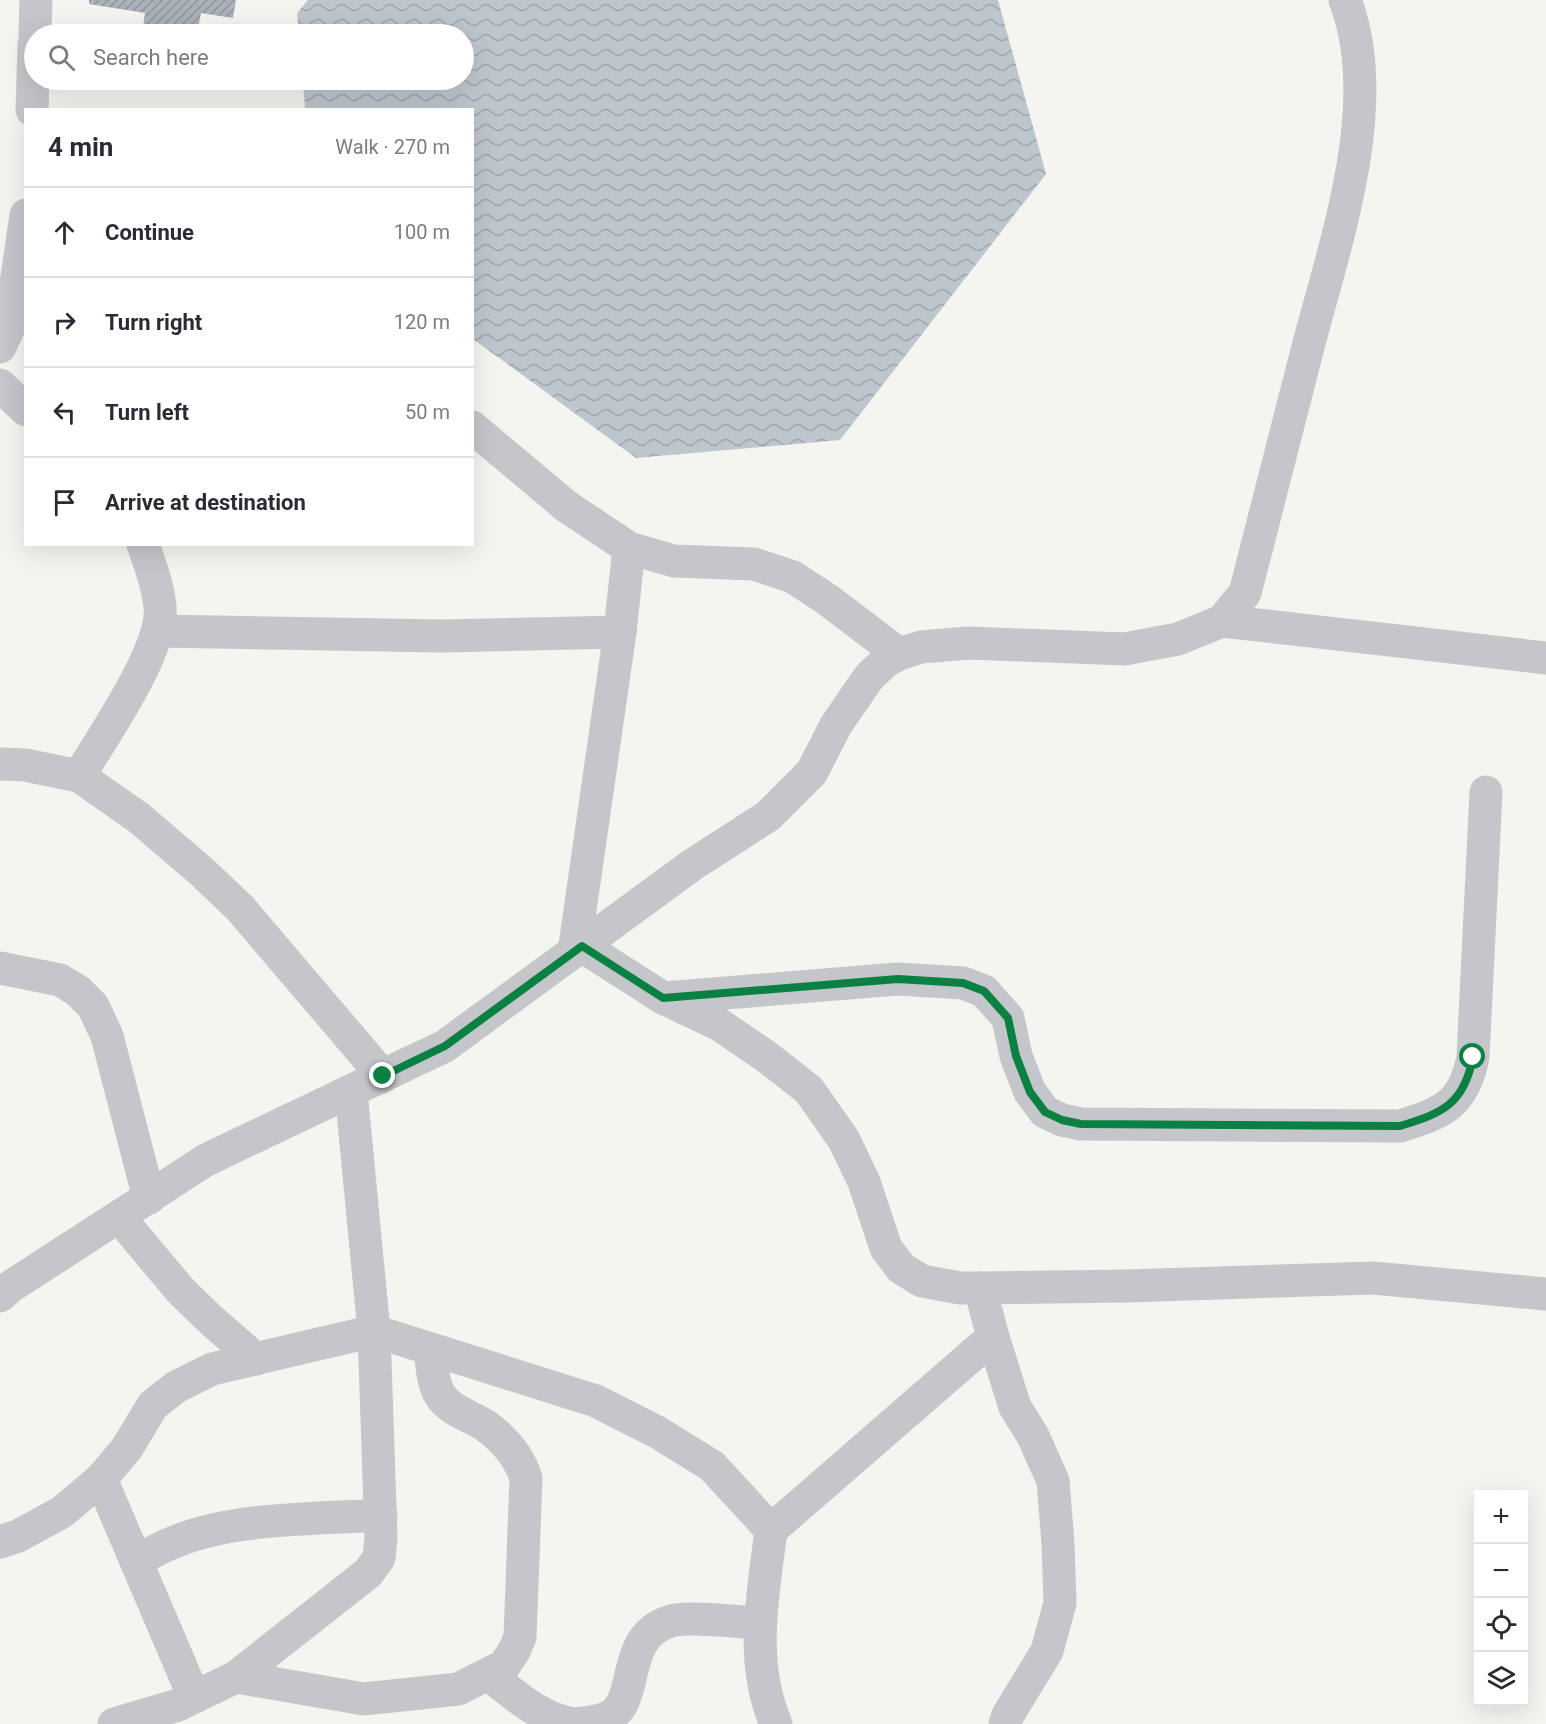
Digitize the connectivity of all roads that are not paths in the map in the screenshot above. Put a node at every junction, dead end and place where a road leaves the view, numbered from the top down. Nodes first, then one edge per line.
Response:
1 (36, 0) edge
2 (1345, 0) edge
3 (35, 24) edge
4 (33, 90) edge
5 (32, 108) edge
6 (24, 240) edge
7 (20, 289) edge
8 (0, 347) edge
9 (0, 385) edge
10 (24, 408) edge
11 (474, 429) edge
12 (144, 546) edge
13 (629, 548) junction
14 (1222, 621) junction
15 (158, 631) junction
16 (620, 632) junction
17 (899, 654) junction
18 (1546, 658) edge
19 (0, 764) edge
20 (79, 776) junction
21 (1486, 792) dead end
22 (578, 949) junction
23 (0, 968) edge
24 (663, 998) junction
25 (383, 1076) junction
26 (351, 1091) junction
27 (149, 1198) junction
28 (119, 1217) junction
29 (980, 1288) junction
30 (1546, 1294) edge
31 (0, 1296) edge
32 (374, 1331) junction
33 (993, 1337) junction
34 (430, 1349) junction
35 (256, 1359) junction
36 (101, 1479) junction
37 (381, 1515) junction
38 (771, 1530) junction
39 (0, 1542) edge
40 (136, 1561) junction
41 (759, 1623) junction
42 (489, 1675) junction
43 (236, 1677) junction
44 (194, 1697) junction
45 (114, 1724) edge
46 (575, 1724) edge
47 (776, 1724) edge
48 (1005, 1724) edge

1 - 3 street
2 - 14 street
4 - 5 street
6 - 7 street
7 - 8 street
9 - 10 street
11 - 13 street
12 - 15 street
13 - 16 street
13 - 17 street
14 - 17 street
14 - 18 street
15 - 16 street
15 - 20 street
16 - 22 street
17 - 22 street
19 - 20 street
20 - 25 street
21 - 24 street
22 - 24 street
22 - 25 street
23 - 27 street
24 - 29 street
25 - 26 street
26 - 27 street
26 - 32 street
27 - 28 street
28 - 31 street
28 - 35 street
29 - 30 street
29 - 33 street
32 - 34 street
32 - 35 street
32 - 37 street
33 - 38 street
33 - 48 street
34 - 38 street
34 - 42 street
35 - 36 street
36 - 39 street
36 - 40 street
37 - 40 street
37 - 43 street
38 - 41 street
40 - 44 street
41 - 46 street
41 - 47 street
42 - 43 street
42 - 46 street
43 - 44 street
44 - 45 street

